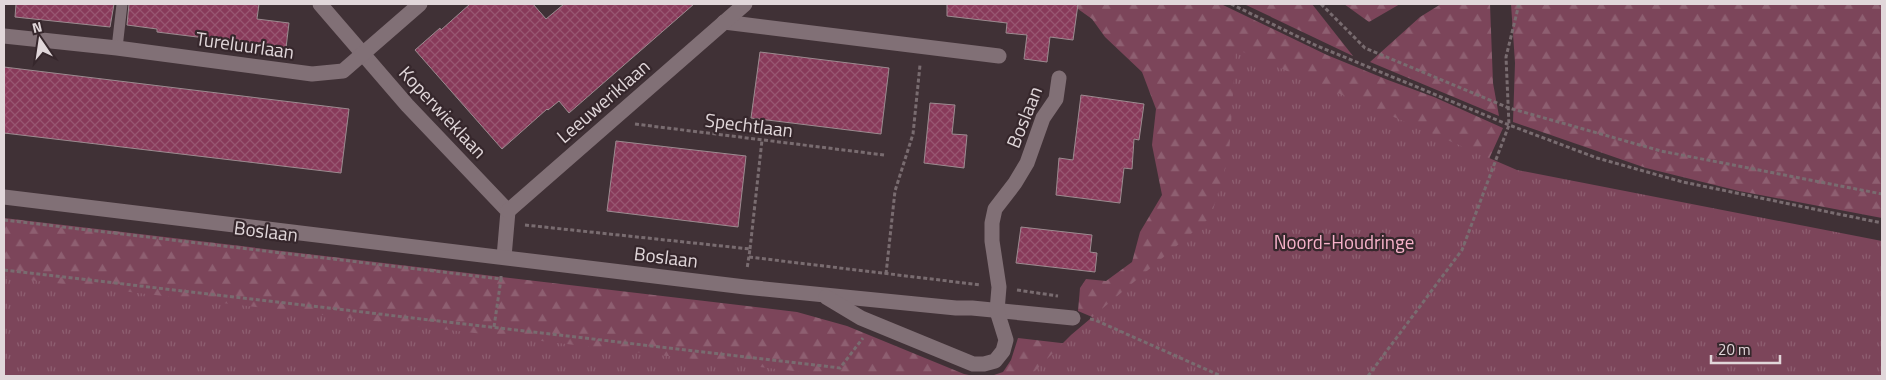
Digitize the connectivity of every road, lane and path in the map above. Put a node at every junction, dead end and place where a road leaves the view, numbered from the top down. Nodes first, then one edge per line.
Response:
1 (122, 4) edge
2 (320, 4) edge
3 (420, 4) edge
4 (745, 4) edge
5 (1231, 4) edge
6 (1321, 4) edge
7 (1519, 4) edge
8 (724, 22) junction
9 (4, 36) edge
10 (922, 46) junction
11 (117, 48) junction
12 (362, 53) junction
13 (999, 56) dead end
14 (1059, 78) dead end
15 (1508, 108) junction
16 (610, 121) junction
17 (1509, 125) junction
18 (762, 140) junction
19 (884, 155) dead end
20 (1882, 194) edge
21 (4, 197) edge
22 (507, 217) junction
23 (4, 220) edge
24 (1882, 223) edge
25 (750, 249) junction
26 (504, 257) junction
27 (749, 257) junction
28 (4, 270) edge
29 (886, 274) junction
30 (501, 279) junction
31 (745, 287) junction
32 (999, 287) junction
33 (822, 295) junction
34 (997, 311) junction
35 (1073, 318) junction
36 (876, 324) junction
37 (494, 327) junction
38 (1221, 376) edge
39 (1368, 376) edge

1 - 11 lane
2 - 12 street, Koperwieklaan
3 - 12 street
4 - 8 street, Leeuweriklaan
5 - 17 path
6 - 15 path
7 - 15 path
8 - 10 street
8 - 16 street, Leeuweriklaan
9 - 11 street, Tureluurlaan
10 - 13 street
10 - 29 path
11 - 12 street, Tureluurlaan
12 - 22 street, Koperwieklaan
14 - 32 street, Boslaan
15 - 17 path
15 - 20 path
16 - 18 path, Spechtlaan
16 - 22 street, Leeuweriklaan
17 - 24 path
17 - 39 path
18 - 19 path, Spechtlaan
18 - 25 path
21 - 26 street, Boslaan
22 - 25 path
22 - 26 street
23 - 30 path, Boslaan
25 - 27 path
26 - 30 path
26 - 31 street, Boslaan
27 - 29 path
27 - 31 path
28 - 37 path
29 - 32 path
30 - 37 path
31 - 33 street, Boslaan
32 - 34 street, Boslaan
32 - 35 path
33 - 34 street, Boslaan
33 - 36 street, Boslaan
34 - 35 street, Boslaan
34 - 36 street, Boslaan
35 - 38 path
36 - 37 path

